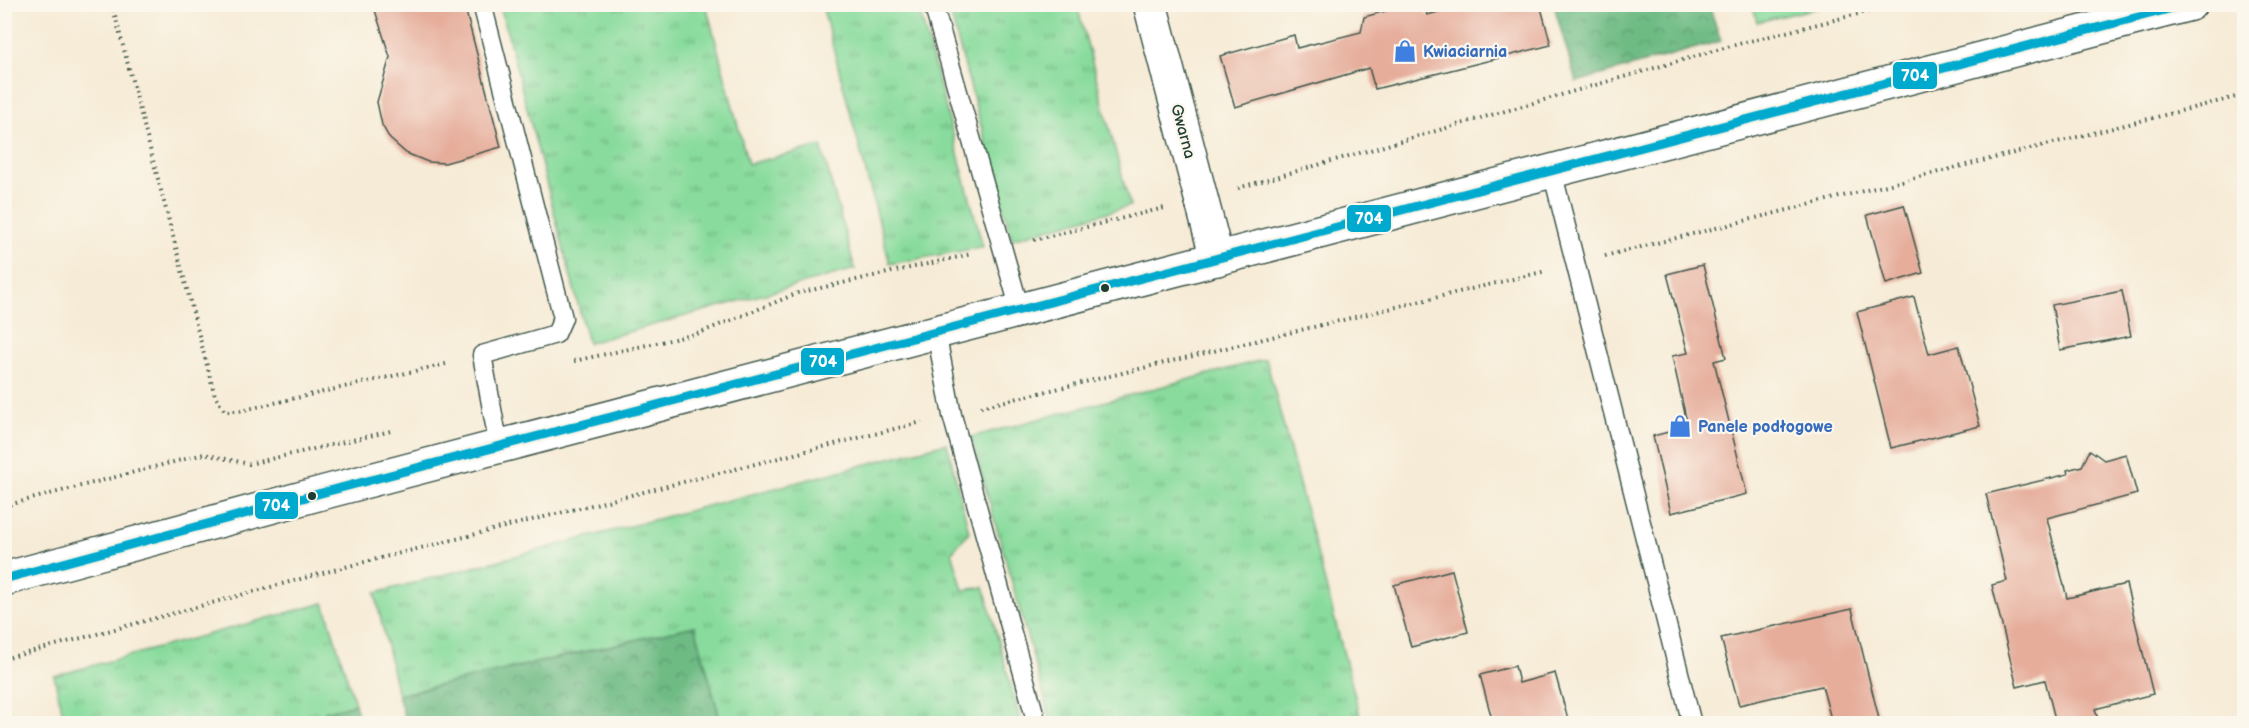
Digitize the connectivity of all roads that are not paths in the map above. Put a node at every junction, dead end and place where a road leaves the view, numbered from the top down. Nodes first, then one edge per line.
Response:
1 (482, 4) edge
2 (933, 4) edge
3 (1150, 4) edge
4 (2190, 4) edge
5 (1552, 171) junction
6 (1217, 259) junction
7 (1020, 310) junction
8 (936, 332) junction
9 (499, 447) junction
10 (4, 579) edge
11 (1036, 723) edge
12 (1692, 723) edge

1 - 9 lane
2 - 7 lane
3 - 6 main road, Gwarna
4 - 5 main road
5 - 6 main road
5 - 12 lane
6 - 7 main road
7 - 8 main road
8 - 9 main road
8 - 11 lane
9 - 10 main road

